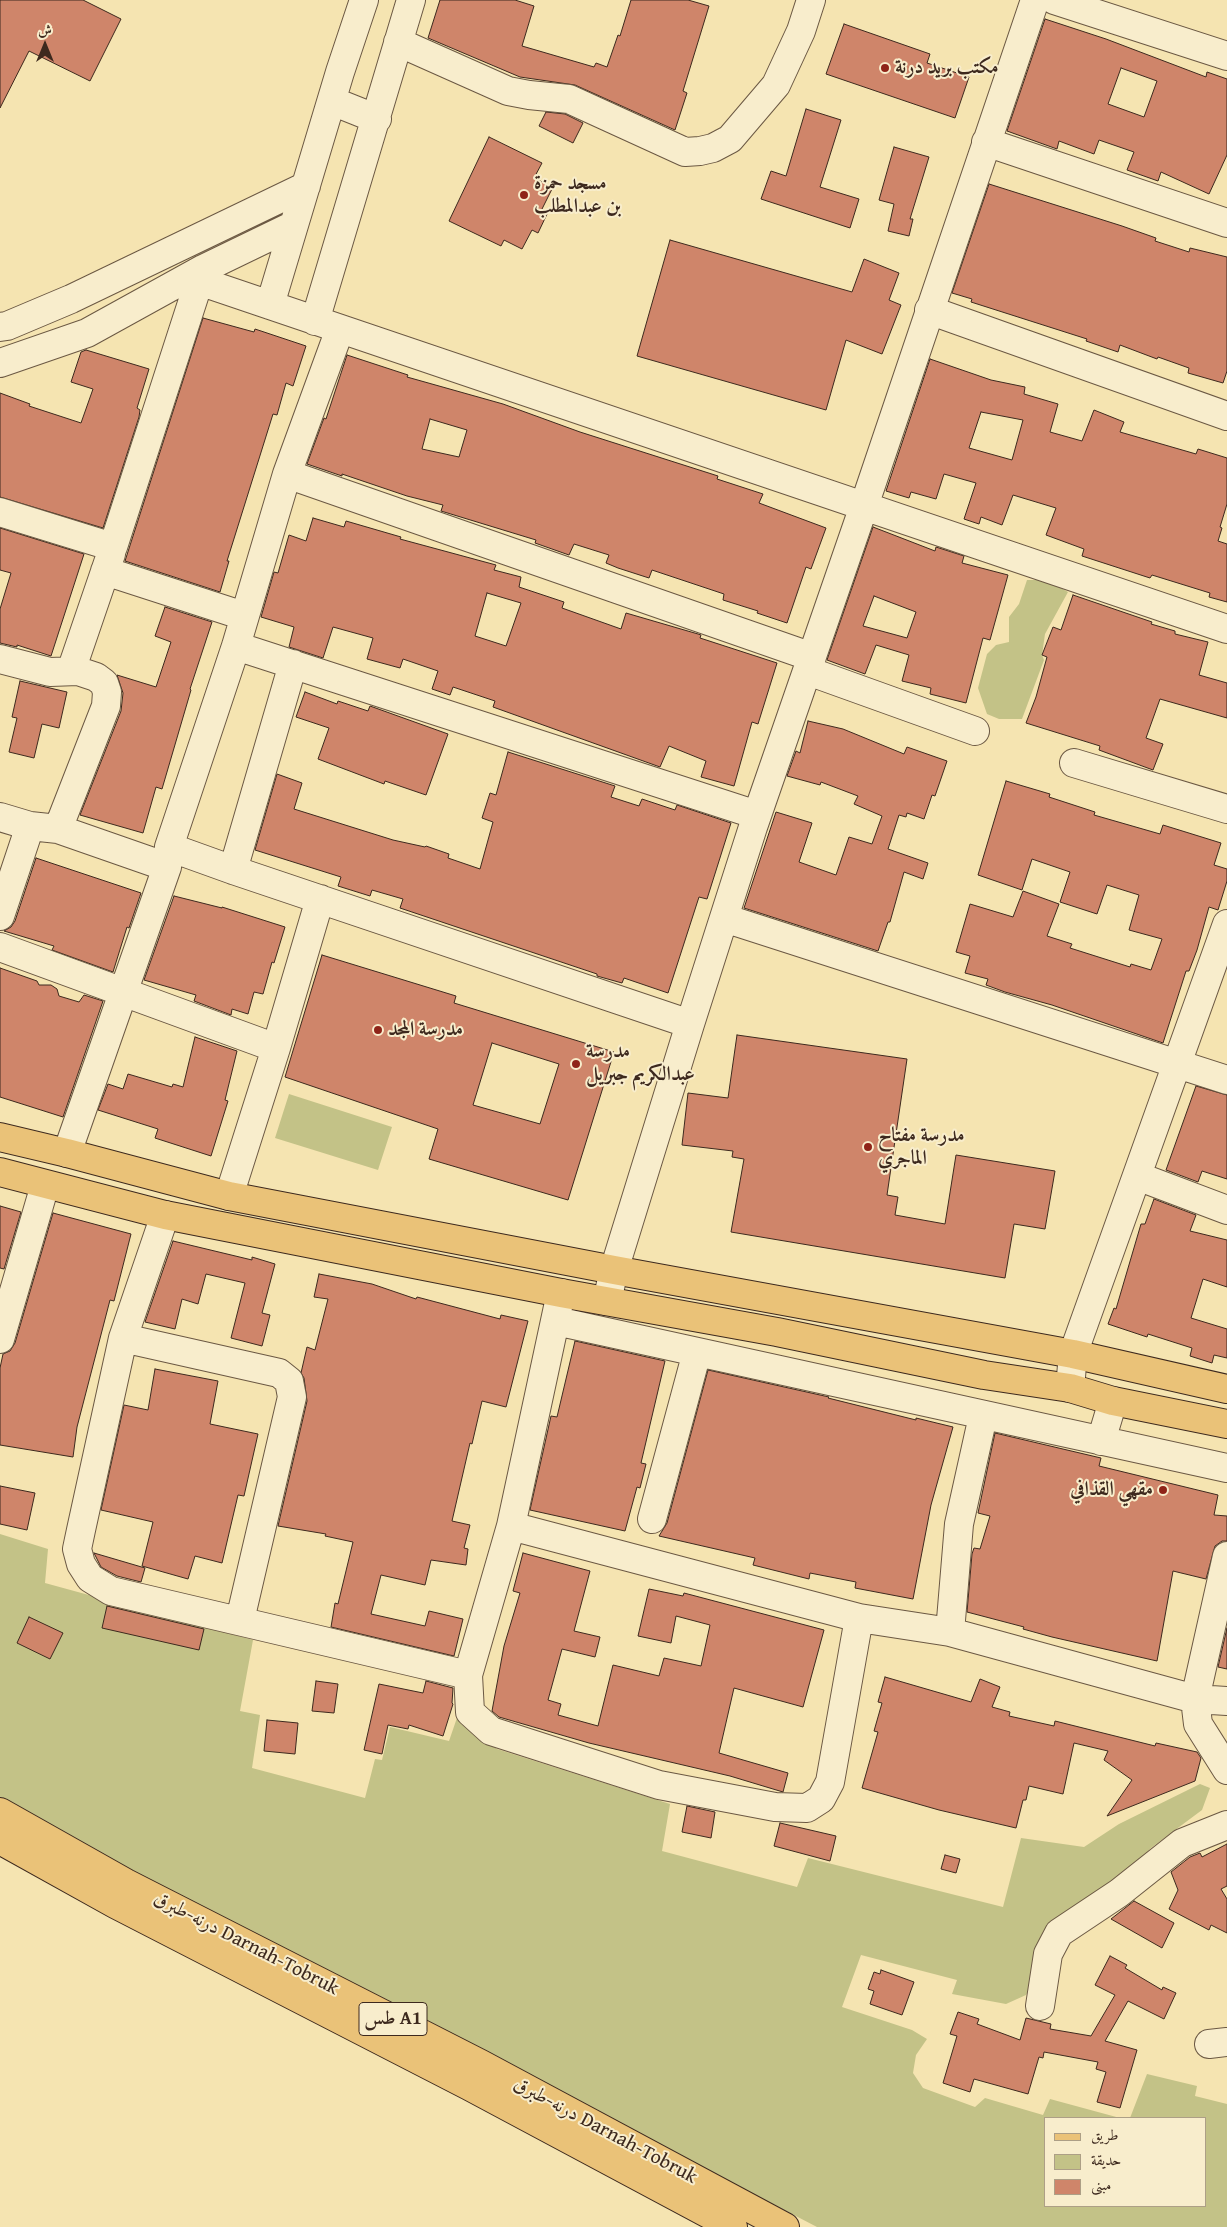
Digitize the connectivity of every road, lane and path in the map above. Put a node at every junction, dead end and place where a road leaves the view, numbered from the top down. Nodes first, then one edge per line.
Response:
1 (364, 0) edge
2 (411, 0) edge
3 (811, 0) edge
4 (1035, 0) edge
5 (1054, 0) edge
6 (398, 42) junction
7 (1227, 56) edge
8 (332, 102) junction
9 (377, 119) junction
10 (986, 142) junction
11 (306, 186) junction
12 (1227, 222) edge
13 (294, 225) junction
14 (201, 275) junction
15 (270, 305) junction
16 (929, 310) junction
17 (328, 325) junction
18 (0, 327) edge
19 (0, 363) edge
20 (1227, 416) edge
21 (287, 474) junction
22 (864, 506) junction
23 (0, 512) edge
24 (109, 560) junction
25 (244, 616) junction
26 (1227, 629) edge
27 (236, 646) junction
28 (0, 659) edge
29 (293, 664) junction
30 (810, 664) junction
31 (71, 671) junction
32 (975, 731) dead end
33 (1074, 763) dead end
34 (1227, 809) edge
35 (758, 815) junction
36 (0, 817) edge
37 (30, 826) junction
38 (58, 829) junction
39 (168, 857) junction
40 (233, 870) junction
41 (320, 899) junction
42 (0, 916) edge
43 (724, 918) junction
44 (1227, 924) edge
45 (0, 947) edge
46 (1220, 967) edge
47 (124, 993) junction
48 (690, 1024) junction
49 (276, 1048) junction
50 (1177, 1064) junction
51 (1227, 1080) edge
52 (0, 1137) edge
53 (67, 1152) junction
54 (0, 1172) edge
55 (1137, 1176) junction
56 (45, 1185) junction
57 (229, 1196) junction
58 (1227, 1210) edge
59 (165, 1215) junction
60 (614, 1270) junction
61 (561, 1293) junction
62 (607, 1301) junction
63 (556, 1321) junction
64 (123, 1338) junction
65 (0, 1339) edge
66 (697, 1352) junction
67 (1073, 1354) junction
68 (1070, 1388) junction
69 (1227, 1389) edge
70 (1113, 1401) junction
71 (983, 1416) junction
72 (1227, 1424) edge
73 (1101, 1441) junction
74 (1227, 1468) edge
75 (652, 1519) dead end
76 (511, 1526) junction
77 (1227, 1556) edge
78 (859, 1618) junction
79 (240, 1620) junction
80 (950, 1632) junction
81 (468, 1675) junction
82 (1195, 1699) junction
83 (1227, 1701) edge
84 (1227, 1770) edge
85 (0, 1812) edge
86 (1227, 1825) edge
87 (0, 1840) edge
88 (1040, 2006) dead end
89 (733, 2227) edge
90 (785, 2227) edge

1 - 8 street
2 - 6 street
3 - 6 street
4 - 10 street
5 - 7 street
6 - 9 street
8 - 9 street
8 - 11 street
9 - 17 street
10 - 12 street
10 - 16 street
11 - 13 street
11 - 18 street
13 - 14 street
13 - 15 street
14 - 15 street
14 - 19 street
14 - 24 street
15 - 17 street
16 - 20 street
16 - 22 street
17 - 21 street
17 - 22 street
21 - 25 street
21 - 30 street
22 - 26 street
22 - 30 street
23 - 24 street
24 - 25 street
24 - 31 street
25 - 27 street
27 - 29 street
27 - 39 street
28 - 31 street
29 - 35 street
29 - 40 street
30 - 32 street
30 - 35 street
31 - 38 street
33 - 34 street
35 - 43 street
36 - 37 street
37 - 38 street
37 - 42 street
38 - 39 street
39 - 40 street
39 - 47 street
40 - 41 street
41 - 48 street
41 - 49 street
43 - 48 street
43 - 50 street
44 - 46 street
45 - 47 street
46 - 50 street
47 - 49 street
47 - 53 street
48 - 60 street
49 - 57 street
50 - 51 street
50 - 55 street
52 - 53 main road
53 - 57 main road
54 - 56 main road
55 - 58 street
55 - 67 street
56 - 59 main road
56 - 65 street
57 - 60 main road
59 - 61 main road
59 - 64 street
60 - 62 street
60 - 67 main road
61 - 62 main road
61 - 63 street
62 - 68 main road
63 - 66 street
63 - 76 street
64 - 79 street
64 - 79 street
66 - 71 street
66 - 75 street
67 - 68 street
67 - 69 main road
68 - 70 main road
70 - 72 main road
70 - 73 street
71 - 73 street
71 - 80 street
73 - 74 street
76 - 78 street
76 - 81 street
77 - 82 street
78 - 80 street
78 - 81 street
79 - 81 street
80 - 82 street
82 - 83 street
82 - 84 street
85 - 90 main road, درنه-طبرق Darnah-Tobruk / طس A1
86 - 88 street
87 - 89 main road, درنه-طبرق Darnah-Tobruk / طس A1

